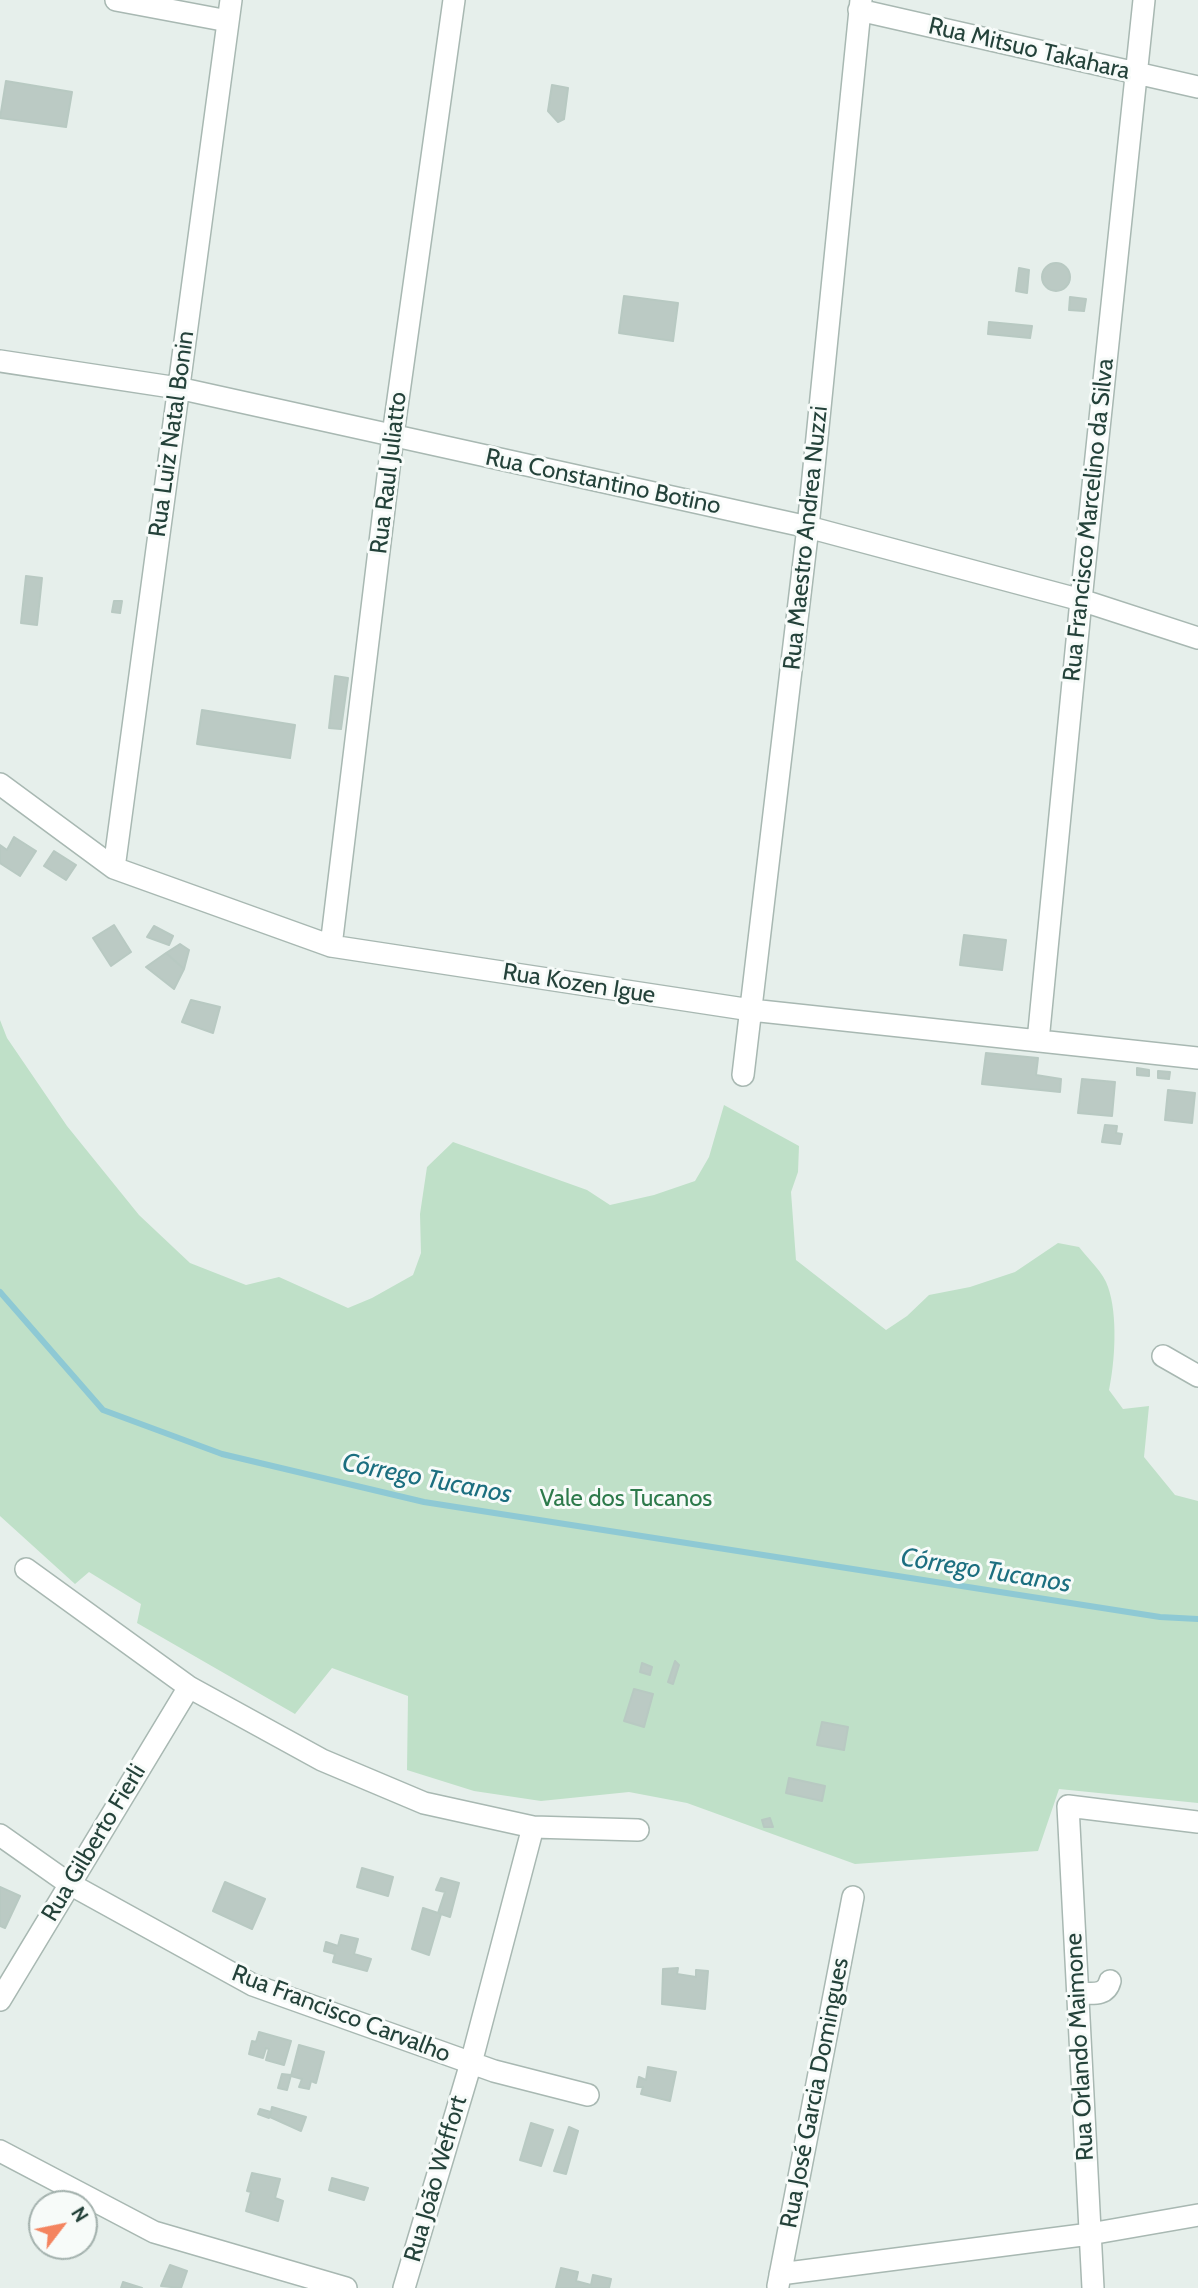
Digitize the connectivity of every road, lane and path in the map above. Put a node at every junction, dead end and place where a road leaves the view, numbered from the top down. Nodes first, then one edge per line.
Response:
1 (116, 0) edge
2 (231, 0) edge
3 (454, 0) edge
4 (1144, 0) edge
5 (860, 5) edge
6 (228, 21) junction
7 (1135, 73) junction
8 (1198, 87) edge
9 (0, 361) edge
10 (178, 388) junction
11 (393, 435) junction
12 (808, 527) junction
13 (1081, 600) junction
14 (1198, 638) edge
15 (0, 784) edge
16 (114, 868) junction
17 (331, 946) junction
18 (751, 1010) junction
19 (1038, 1041) junction
20 (1198, 1058) edge
21 (743, 1075) dead end
22 (1164, 1356) dead end
23 (1198, 1376) edge
24 (26, 1569) dead end
25 (189, 1686) junction
26 (1198, 1822) edge
27 (533, 1827) junction
28 (638, 1830) dead end
29 (0, 1835) edge
30 (68, 1883) junction
31 (853, 1897) dead end
32 (1110, 1981) dead end
33 (1078, 1993) junction
34 (0, 2000) edge
35 (471, 2063) junction
36 (588, 2095) dead end
37 (0, 2151) edge
38 (1198, 2215) edge
39 (1090, 2234) junction
40 (779, 2281) edge
41 (346, 2288) edge
42 (404, 2288) edge
43 (1093, 2288) edge

1 - 6 street
2 - 6 street, Rua Luiz Natal Bonin
3 - 11 street, Rua Raul Juliatto
4 - 7 street, Rua Francisco Marcelino da Silva
5 - 7 street, Rua Mitsuo Takahara
5 - 12 street, Rua Maestro Andrea Nuzzi
6 - 10 street, Rua Luiz Natal Bonin
7 - 8 street, Rua Mitsuo Takahara
7 - 13 street, Rua Francisco Marcelino da Silva
9 - 10 street, Rua Constantino Botino
10 - 11 street, Rua Constantino Botino
10 - 16 street, Rua Luiz Natal Bonin
11 - 12 street, Rua Constantino Botino
11 - 17 street, Rua Raul Juliatto
12 - 13 street, Rua Constantino Botino
12 - 18 street, Rua Maestro Andrea Nuzzi
13 - 14 street, Rua Constantino Botino
13 - 19 street, Rua Francisco Marcelino da Silva
15 - 16 street, Rua Kozen Igue
16 - 17 street, Rua Kozen Igue
17 - 18 street, Rua Kozen Igue
18 - 19 street, Rua Kozen Igue
18 - 21 street, Rua Maestro Andrea Nuzzi
19 - 20 street, Rua Kozen Igue
22 - 23 street
24 - 25 street
25 - 27 street
25 - 30 street, Rua Gilberto Fierli
26 - 33 street, Rua Orlando Maimone
27 - 28 street
27 - 35 street, Rua João Weffort
29 - 30 street, Rua Francisco Carvalho
30 - 34 street, Rua Gilberto Fierli
30 - 35 street, Rua Francisco Carvalho
31 - 40 street, Rua José Garcia Domingues
32 - 33 street
33 - 39 street, Rua Orlando Maimone
35 - 36 street, Rua Francisco Carvalho
35 - 42 street, Rua João Weffort
37 - 41 street
38 - 39 street
39 - 40 street
39 - 43 street, Rua Orlando Maimone

